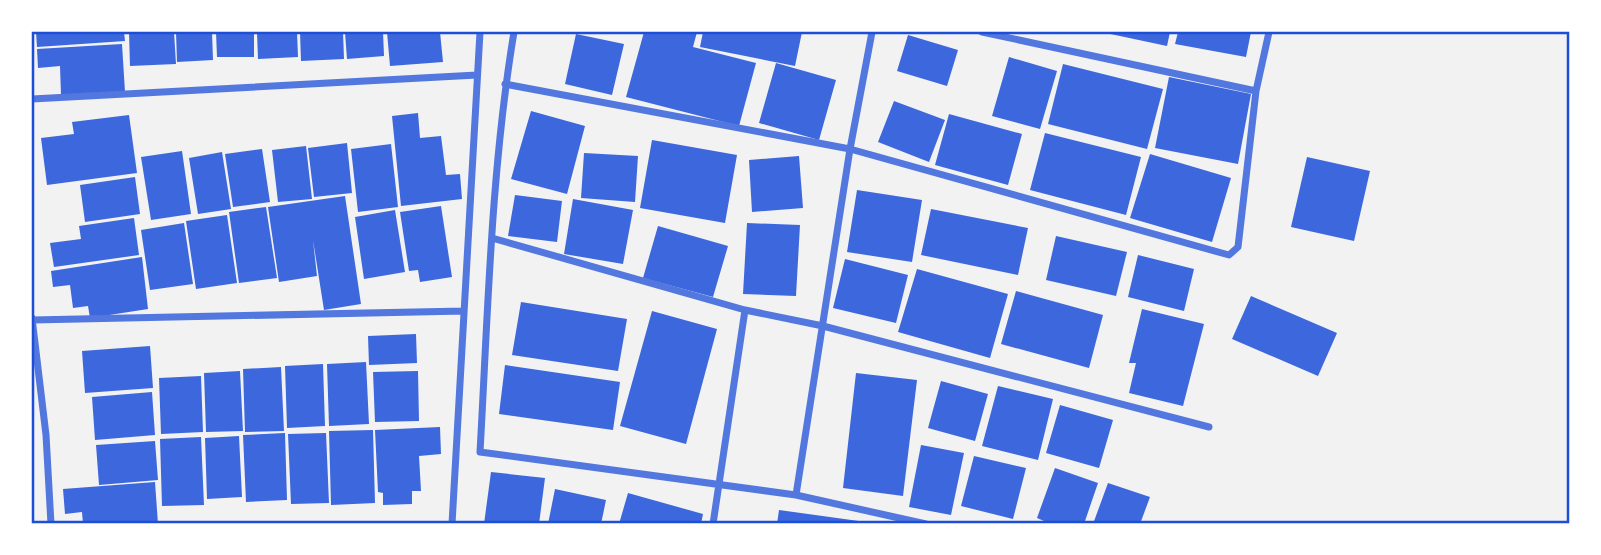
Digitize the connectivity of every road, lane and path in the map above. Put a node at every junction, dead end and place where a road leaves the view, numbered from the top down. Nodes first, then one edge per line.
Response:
1 (480, 32) edge
2 (514, 32) edge
3 (872, 32) edge
4 (982, 32) edge
5 (1269, 32) edge
6 (477, 75) junction
7 (505, 84) junction
8 (1256, 91) junction
9 (32, 99) edge
10 (850, 149) junction
11 (492, 238) junction
12 (745, 310) junction
13 (464, 311) junction
14 (32, 318) edge
15 (823, 326) junction
16 (1209, 427) dead end
17 (720, 483) junction
18 (796, 495) junction
19 (916, 522) edge
20 (51, 523) edge
21 (452, 523) edge
22 (713, 523) edge
23 (926, 523) edge

1 - 6 street
2 - 7 street
3 - 10 street
4 - 8 street
5 - 8 street
6 - 9 street
6 - 13 street
7 - 10 street
7 - 11 street
8 - 10 street
10 - 15 street
11 - 12 street
11 - 17 street
12 - 15 street
12 - 17 street
13 - 14 street
13 - 21 street
14 - 20 street
15 - 16 street
15 - 18 street
17 - 18 street
17 - 22 street
18 - 19 street
19 - 23 street

